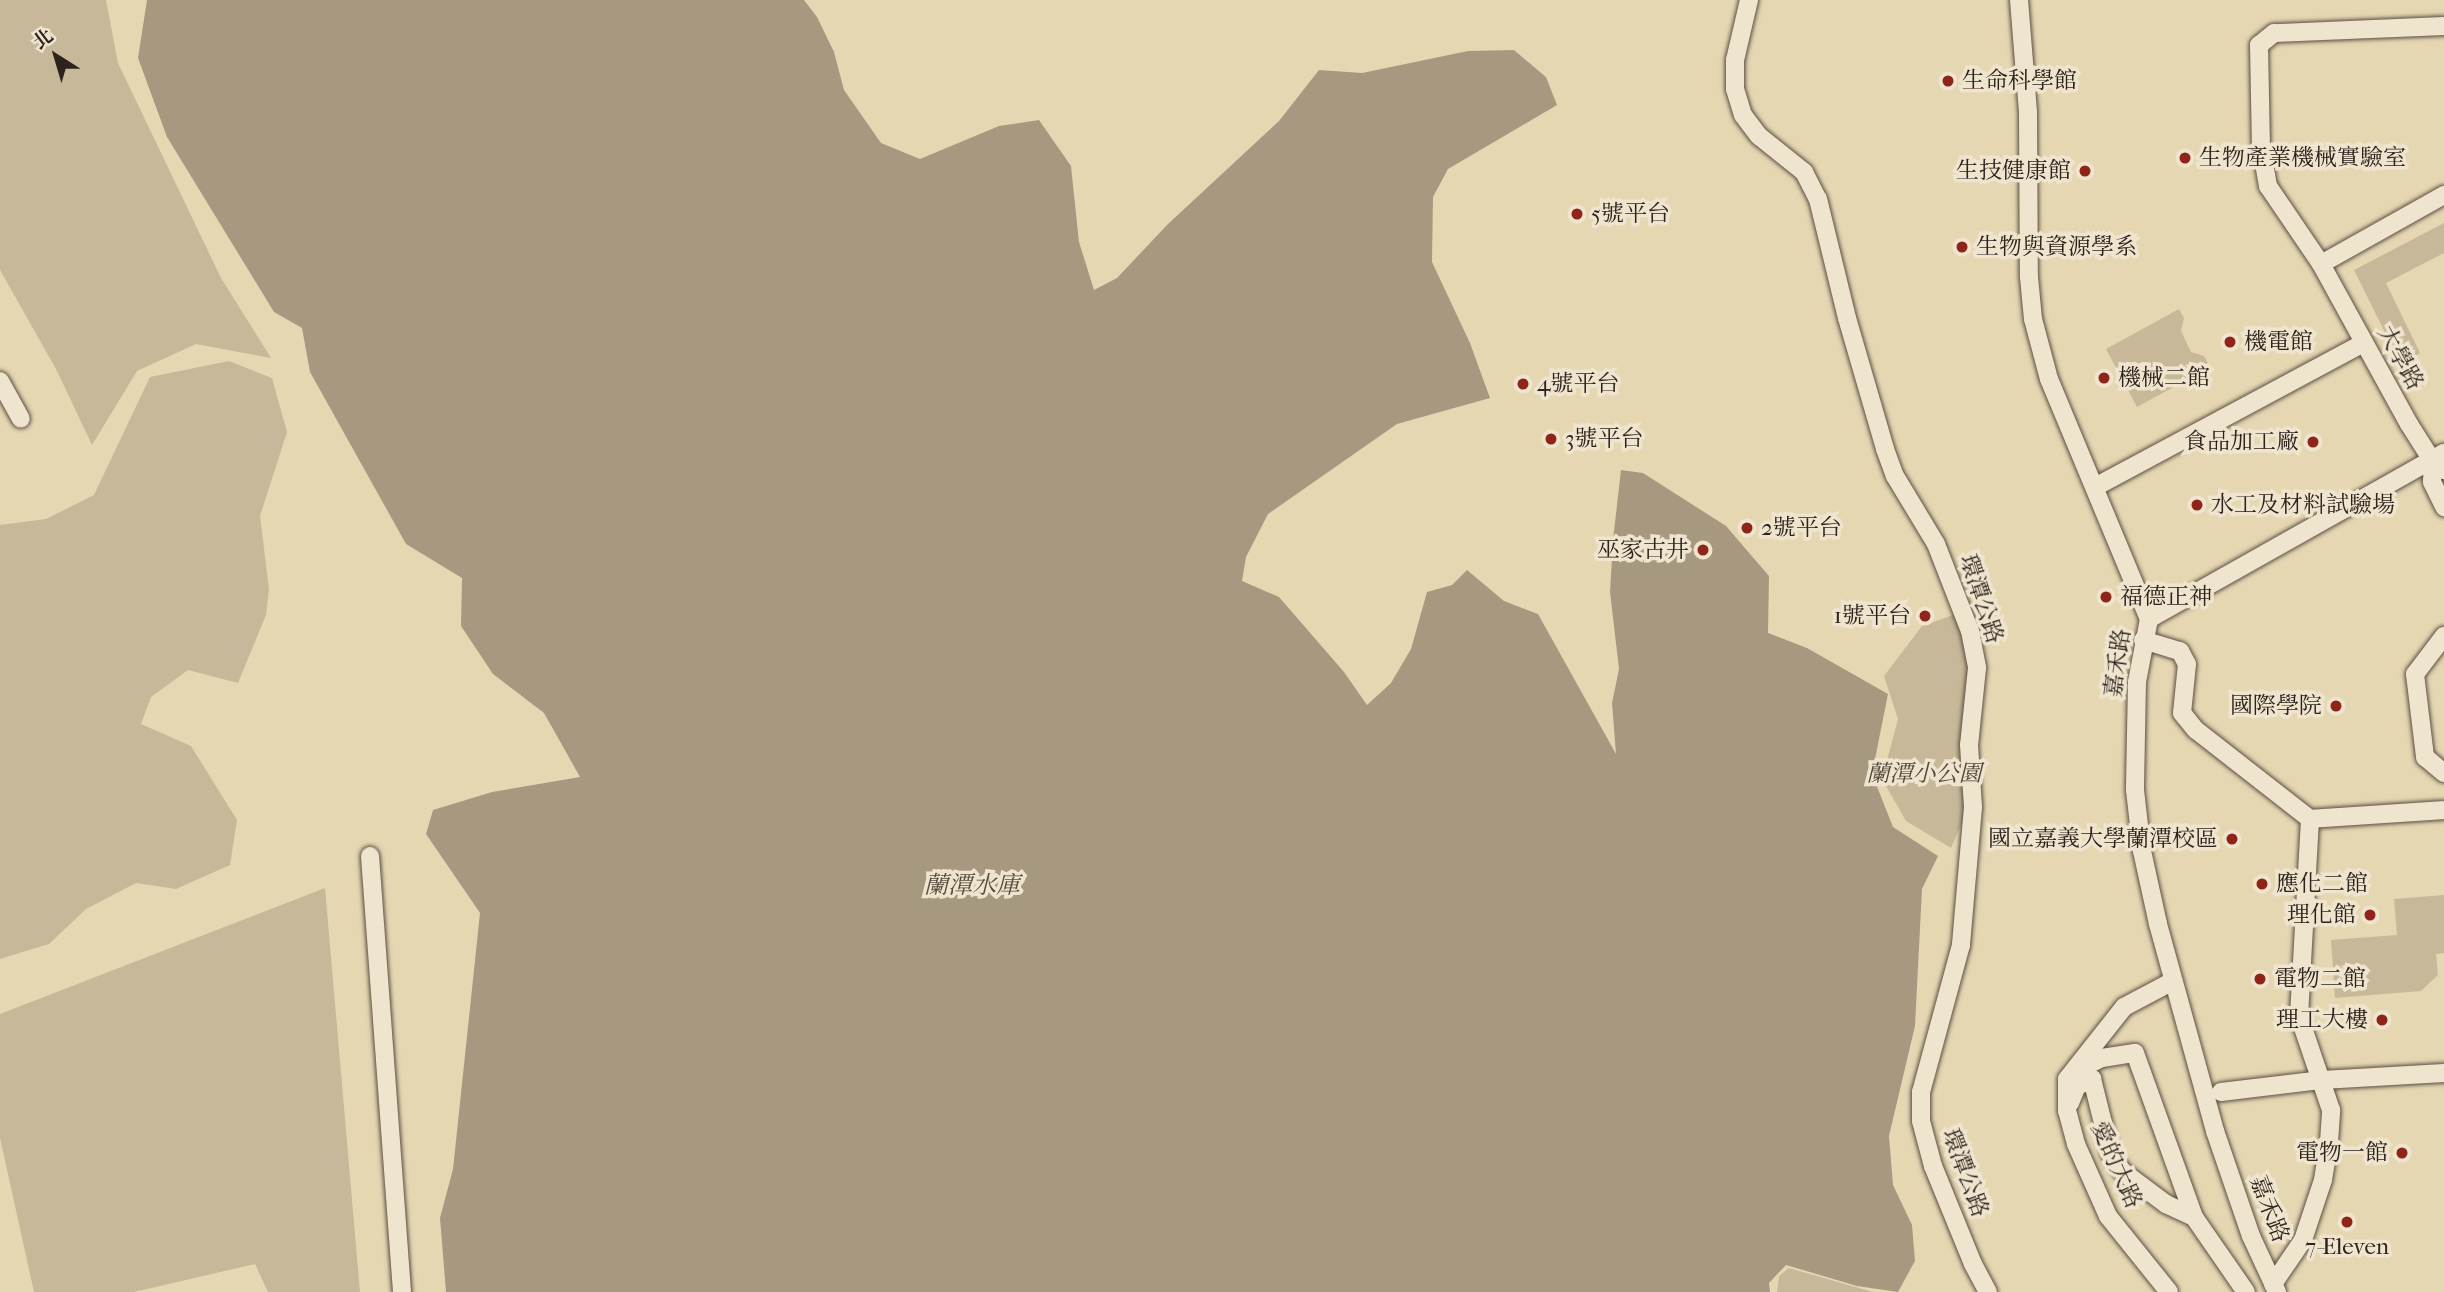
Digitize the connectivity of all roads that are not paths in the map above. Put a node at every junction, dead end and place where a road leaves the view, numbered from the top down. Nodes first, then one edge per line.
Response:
1 (1749, 0) edge
2 (2019, 0) edge
3 (2444, 26) edge
4 (2444, 195) edge
5 (2320, 264) junction
6 (2364, 343) junction
7 (0, 381) edge
8 (21, 419) dead end
9 (2440, 462) edge
10 (2095, 487) junction
11 (2444, 507) edge
12 (2149, 619) junction
13 (2444, 636) edge
14 (2143, 640) junction
15 (2444, 773) edge
16 (2444, 810) edge
17 (2310, 819) junction
18 (370, 856) dead end
19 (2173, 981) junction
20 (2444, 1073) edge
21 (2067, 1079) junction
22 (2322, 1080) junction
23 (2221, 1092) dead end
24 (2067, 1111) junction
25 (2194, 1217) junction
26 (2275, 1288) edge
27 (402, 1292) edge
28 (1988, 1292) edge
29 (2169, 1292) edge
30 (2246, 1292) edge

1 - 28 street, 環潭公路
2 - 10 street, 嘉禾路
3 - 5 street, 大學路
4 - 5 street
5 - 6 street, 大學路
6 - 9 street, 大學路
6 - 10 street
7 - 8 street
9 - 11 street
9 - 12 street
10 - 12 street, 嘉禾路
12 - 14 street, 嘉禾路
13 - 15 street
14 - 17 street
14 - 19 street, 嘉禾路
16 - 17 street
17 - 22 street
18 - 27 street
19 - 21 street
19 - 26 street, 嘉禾路
20 - 22 street
21 - 24 street, 愛的大路
21 - 25 street
22 - 23 street
22 - 26 street
24 - 25 street
24 - 29 street, 愛的大路
25 - 30 street

